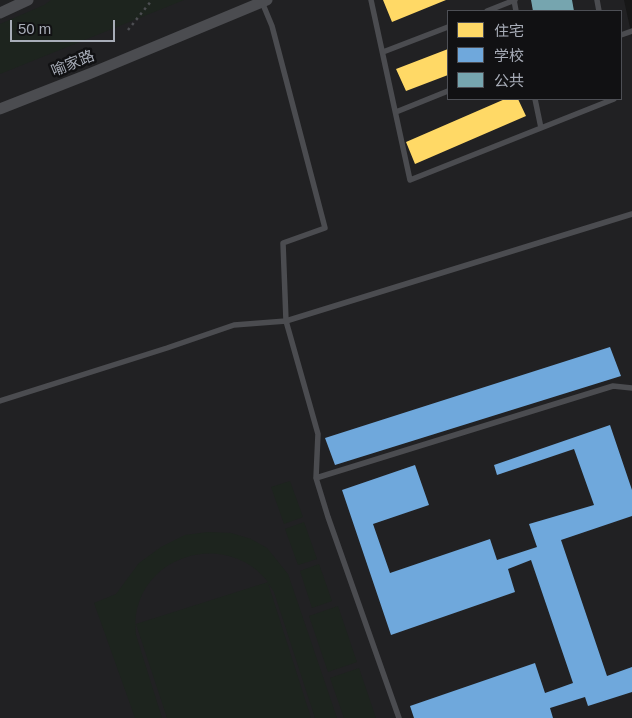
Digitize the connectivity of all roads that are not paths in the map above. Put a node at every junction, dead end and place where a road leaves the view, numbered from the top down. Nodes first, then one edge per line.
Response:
1 (28, 0) edge
2 (372, 0) edge
3 (514, 0) edge
4 (264, 1) edge
5 (489, 10) edge
6 (0, 13) edge
7 (447, 26) edge
8 (383, 52) junction
9 (447, 91) edge
10 (535, 100) edge
11 (611, 100) edge
12 (0, 108) edge
13 (396, 112) junction
14 (541, 128) junction
15 (632, 214) edge
16 (286, 321) junction
17 (632, 388) edge
18 (0, 401) edge
19 (316, 478) junction
20 (399, 718) edge

1 - 6 street
2 - 8 lane
3 - 5 lane
4 - 12 street, 喻家路
4 - 16 lane
7 - 8 lane
8 - 13 lane
9 - 13 lane
10 - 14 lane
11 - 14 lane
13 - 14 lane
15 - 16 lane
16 - 18 lane
16 - 19 lane
17 - 19 lane
19 - 20 lane

